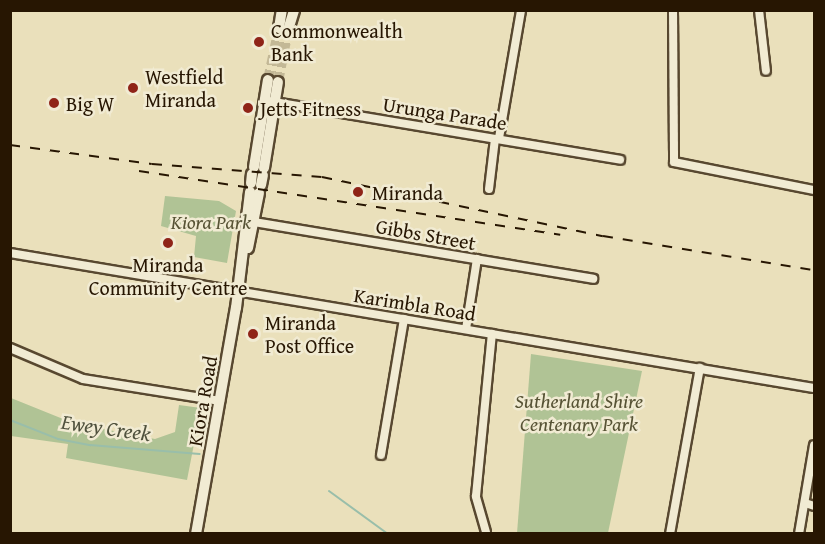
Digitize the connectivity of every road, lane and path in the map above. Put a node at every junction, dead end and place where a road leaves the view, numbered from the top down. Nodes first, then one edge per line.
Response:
1 (282, 10) edge
2 (294, 10) edge
3 (521, 10) edge
4 (673, 10) edge
5 (759, 10) edge
6 (766, 71) dead end
7 (273, 81) tunnel mouth
8 (270, 101) junction
9 (497, 139) junction
10 (620, 160) dead end
11 (257, 180) junction
12 (489, 189) dead end
13 (814, 190) edge
14 (254, 222) junction
15 (10, 253) edge
16 (477, 259) junction
17 (241, 274) junction
18 (593, 279) dead end
19 (238, 292) junction
20 (404, 319) junction
21 (466, 329) junction
22 (492, 334) junction
23 (10, 348) edge
24 (700, 368) junction
25 (814, 388) edge
26 (220, 401) junction
27 (814, 445) edge
28 (381, 454) dead end
29 (805, 503) junction
30 (814, 506) edge
31 (486, 532) dead end
32 (196, 534) edge
33 (670, 534) edge
34 (799, 534) edge

1 - 2 street
3 - 9 street
4 - 13 street
5 - 6 street
7 - 8 street, Kiora Road
8 - 9 street, Urunga Parade
8 - 11 street, Kiora Road
9 - 10 street, Urunga Parade
9 - 12 street
11 - 14 street, Kiora Road
11 - 17 street, Kiora Road
14 - 16 street, Gibbs Street
14 - 17 street, Kiora Road
15 - 19 street, Karimbla Road
16 - 18 street, Gibbs Street
16 - 21 street
17 - 19 street, Kiora Road
19 - 20 street, Karimbla Road
19 - 26 street, Kiora Road
20 - 21 street, Karimbla Road
20 - 28 street
21 - 22 street, Karimbla Road
22 - 24 street, Karimbla Road
22 - 31 street
23 - 26 street
24 - 25 street, Karimbla Road
24 - 33 street
26 - 32 street, Kiora Road
27 - 29 street
29 - 30 street
29 - 34 street

